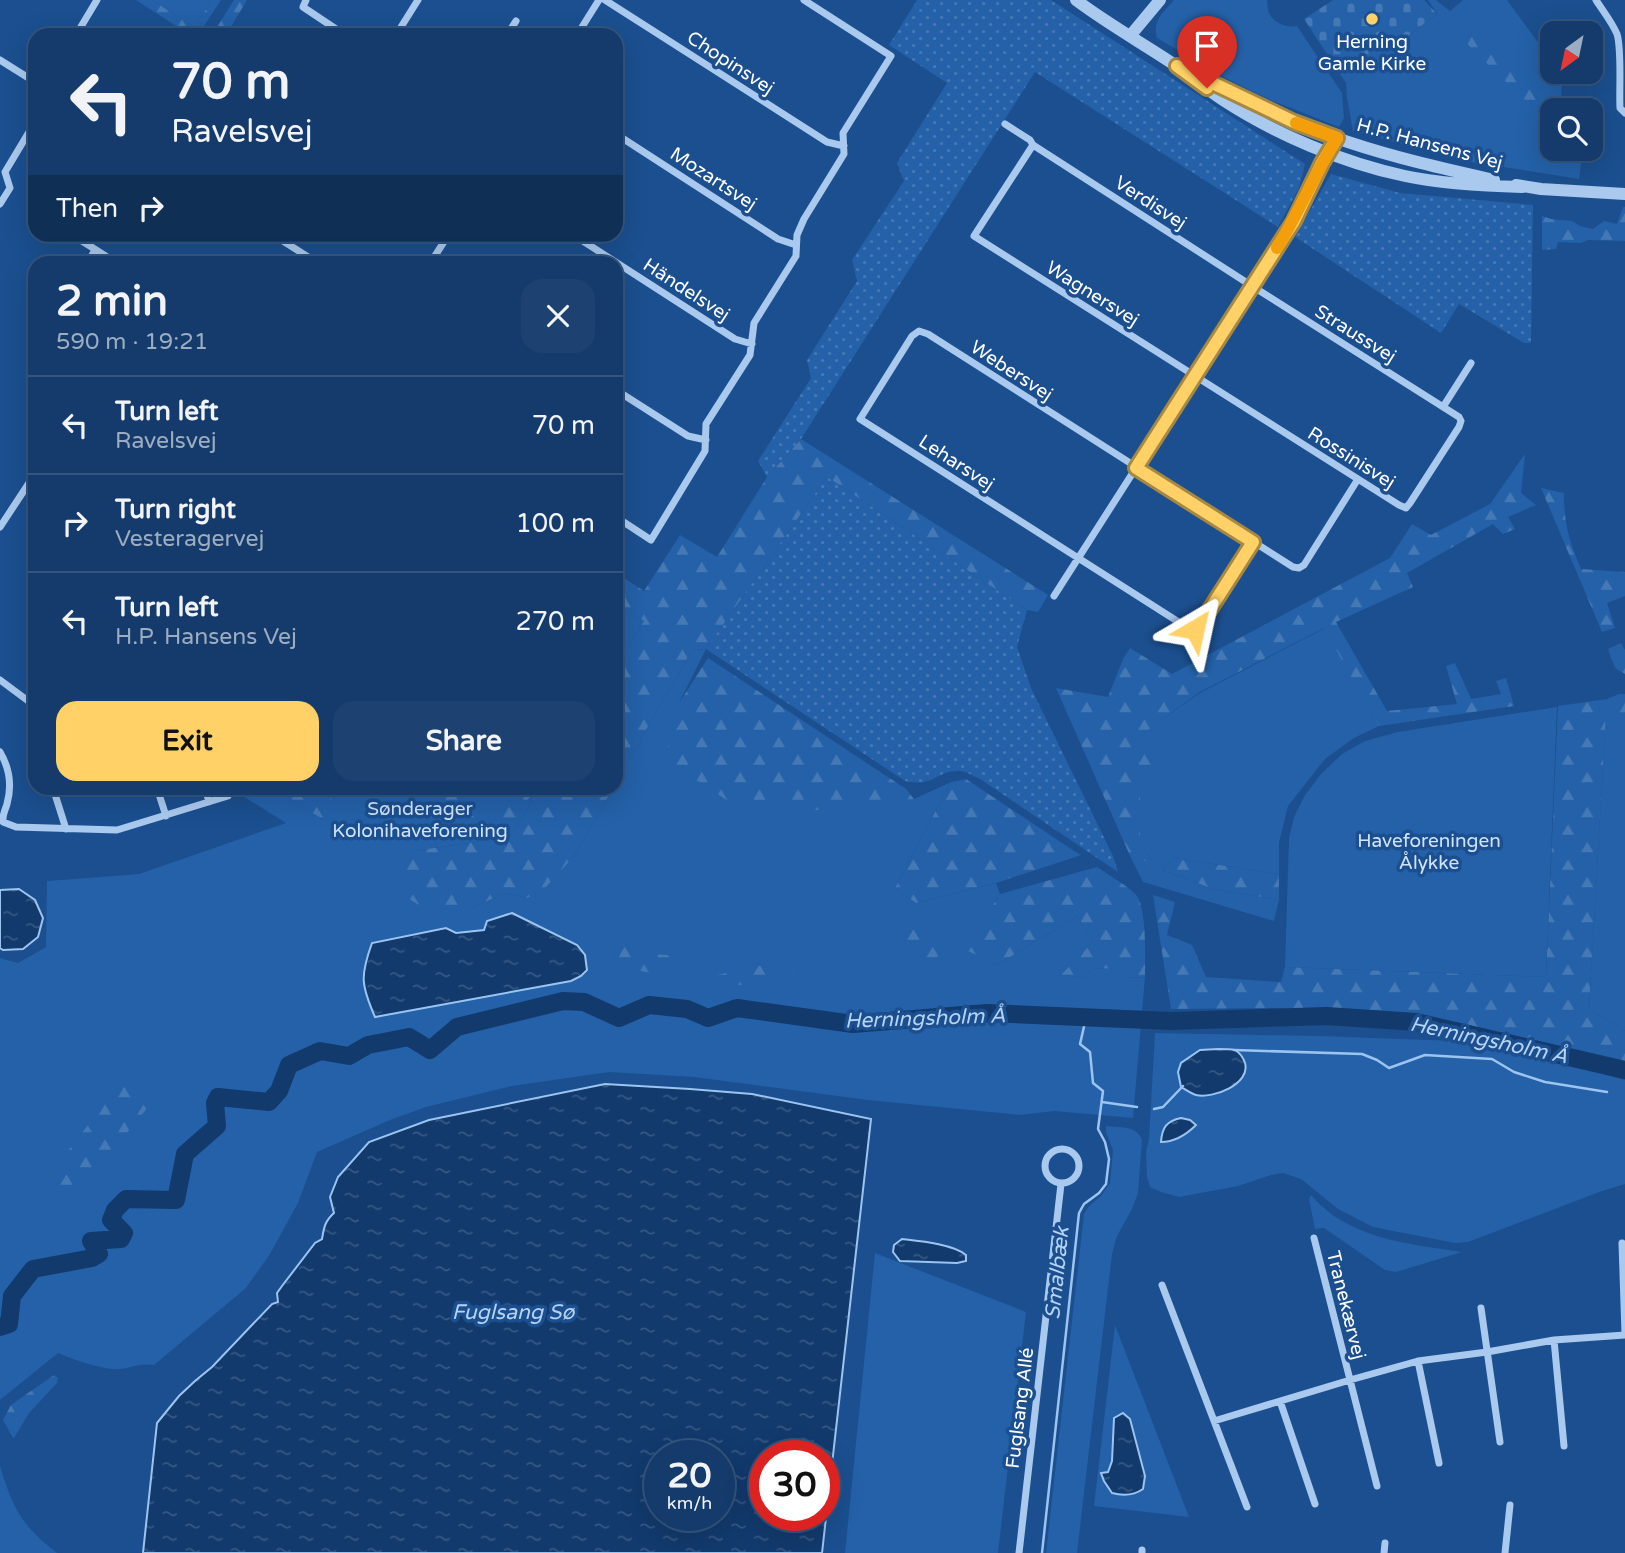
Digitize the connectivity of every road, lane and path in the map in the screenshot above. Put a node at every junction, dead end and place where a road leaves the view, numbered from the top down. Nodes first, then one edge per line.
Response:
1 (97, 0) edge
2 (306, 0) edge
3 (418, 0) edge
4 (599, 0) edge
5 (605, 0) edge
6 (804, 0) edge
7 (1068, 0) edge
8 (1076, 0) edge
9 (1160, 0) edge
10 (1596, 0) edge
11 (1094, 13) junction
12 (516, 21) dead end
13 (80, 28) edge
14 (334, 28) edge
15 (400, 28) edge
16 (512, 28) edge
17 (581, 28) edge
18 (1130, 36) junction
19 (0, 60) edge
20 (1177, 66) junction
21 (28, 78) edge
22 (1625, 113) edge
23 (1005, 124) dead end
24 (28, 134) edge
25 (1337, 138) junction
26 (623, 139) edge
27 (1033, 145) junction
28 (844, 146) junction
29 (1328, 153) junction
30 (1522, 187) junction
31 (4, 190) edge
32 (1625, 194) edge
33 (0, 204) edge
34 (82, 242) dead end
35 (285, 242) edge
36 (585, 242) edge
37 (796, 246) junction
38 (95, 250) junction
39 (92, 256) edge
40 (105, 256) edge
41 (307, 256) edge
42 (606, 256) edge
43 (623, 267) edge
44 (1252, 286) junction
45 (752, 344) junction
46 (1471, 363) dead end
47 (1195, 376) junction
48 (887, 378) joint
49 (623, 394) edge
50 (1443, 407) junction
51 (1461, 421) joint
52 (706, 440) junction
53 (1136, 468) junction
54 (1358, 479) junction
55 (28, 490) edge
56 (623, 522) edge
57 (0, 527) edge
58 (1253, 542) junction
59 (1078, 559) junction
60 (1054, 596) dead end
61 (0, 680) edge
62 (28, 701) edge
63 (0, 752) edge
64 (55, 795) edge
65 (159, 795) edge
66 (207, 795) edge
67 (228, 796) dead end
68 (209, 802) junction
69 (166, 816) junction
70 (66, 829) junction
71 (1061, 1184) junction
72 (1314, 1238) dead end
73 (1622, 1243) dead end
74 (1161, 1286) dead end
75 (1481, 1308) dead end
76 (1625, 1335) edge
77 (1555, 1340) junction
78 (1487, 1352) junction
79 (1418, 1361) junction
80 (1350, 1380) junction
81 (1280, 1401) junction
82 (1214, 1421) junction
83 (1500, 1442) dead end
84 (1564, 1446) dead end
85 (1438, 1463) dead end
86 (1377, 1486) dead end
87 (1315, 1504) dead end
88 (1510, 1505) dead end
89 (1247, 1507) dead end
90 (1385, 1543) dead end
91 (1019, 1553) edge
92 (1384, 1553) edge
93 (1505, 1553) edge

1 - 13 street
2 - 14 street
3 - 15 street
4 - 17 street
5 - 28 street, Chopinsvej
6 - 28 street
7 - 11 street, H.P. Hansens Vej
8 - 11 street, H.P. Hansens Vej
9 - 18 street
10 - 22 street
11 - 18 street, H.P. Hansens Vej
12 - 16 street
18 - 20 street, H.P. Hansens Vej
19 - 21 street
20 - 25 street, H.P. Hansens Vej
20 - 29 street, H.P. Hansens Vej
23 - 27 street, Verdisvej
24 - 31 street
25 - 29 street
25 - 30 street, H.P. Hansens Vej
26 - 37 street, Mozartsvej
27 - 44 street, Verdisvej
27 - 47 street, Wagnersvej
28 - 37 street
29 - 30 street, H.P. Hansens Vej
29 - 44 street
30 - 32 street, H.P. Hansens Vej
31 - 33 street
34 - 38 street
35 - 41 street
36 - 42 street, Händelsvej
37 - 45 street
38 - 39 street
38 - 40 street
43 - 45 street, Händelsvej
44 - 47 street
44 - 50 street, Straussvej
45 - 52 street
46 - 50 street
47 - 53 street
47 - 54 street, Rossinisvej
48 - 53 street, Webersvej
48 - 59 street, Leharsvej
49 - 52 street
50 - 51 street, Straussvej
51 - 54 street, Rossinisvej
52 - 56 street
53 - 58 street
53 - 59 street
54 - 58 street
55 - 57 street
58 - 59 street
59 - 60 street
61 - 62 street
63 - 70 street
64 - 70 street
65 - 69 street
66 - 68 street
67 - 68 street
68 - 69 street
69 - 70 street
71 - 71 street, Fuglsang Allé
71 - 91 street, Fuglsang Allé
72 - 80 street, Tranekærvej
73 - 76 street, Tranekærvej
74 - 82 street
75 - 78 street
76 - 77 street, Tranekærvej
77 - 78 street, Tranekærvej
77 - 84 street
78 - 79 street, Tranekærvej
78 - 83 street
79 - 80 street, Tranekærvej
79 - 85 street
80 - 81 street, Tranekærvej
80 - 86 street, Tranekærvej
81 - 82 street, Tranekærvej
81 - 87 street
82 - 89 street
88 - 93 street
90 - 92 street

